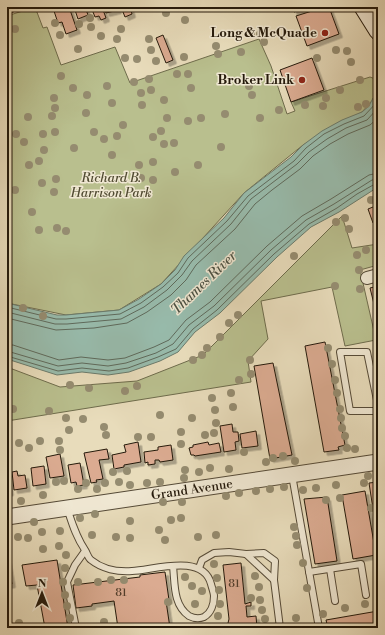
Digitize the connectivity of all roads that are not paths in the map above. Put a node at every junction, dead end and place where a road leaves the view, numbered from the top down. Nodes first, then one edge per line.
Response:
1 (362, 7) edge
2 (369, 7) edge
3 (376, 28) edge
4 (378, 404) edge
5 (378, 411) edge
6 (378, 462) edge
7 (292, 475) junction
8 (67, 508) junction
9 (7, 517) edge
10 (85, 551) junction
11 (246, 554) junction
12 (173, 566) junction
13 (199, 568) junction
14 (330, 569) junction
15 (309, 572) junction
16 (274, 580) junction
17 (366, 595) dead end
18 (335, 601) dead end
19 (76, 628) edge
20 (280, 628) edge
21 (319, 628) edge

1 - 3 main road
2 - 3 main road
4 - 5 lane
6 - 7 street, Grand Avenue
7 - 8 street, Grand Avenue
7 - 15 lane
8 - 9 street, Grand Avenue
8 - 10 lane
10 - 12 lane
10 - 19 lane
11 - 13 lane
11 - 16 lane
11 - 16 lane
12 - 13 lane
12 - 13 lane
14 - 15 lane
14 - 17 lane
14 - 18 lane
15 - 21 lane
16 - 20 lane

